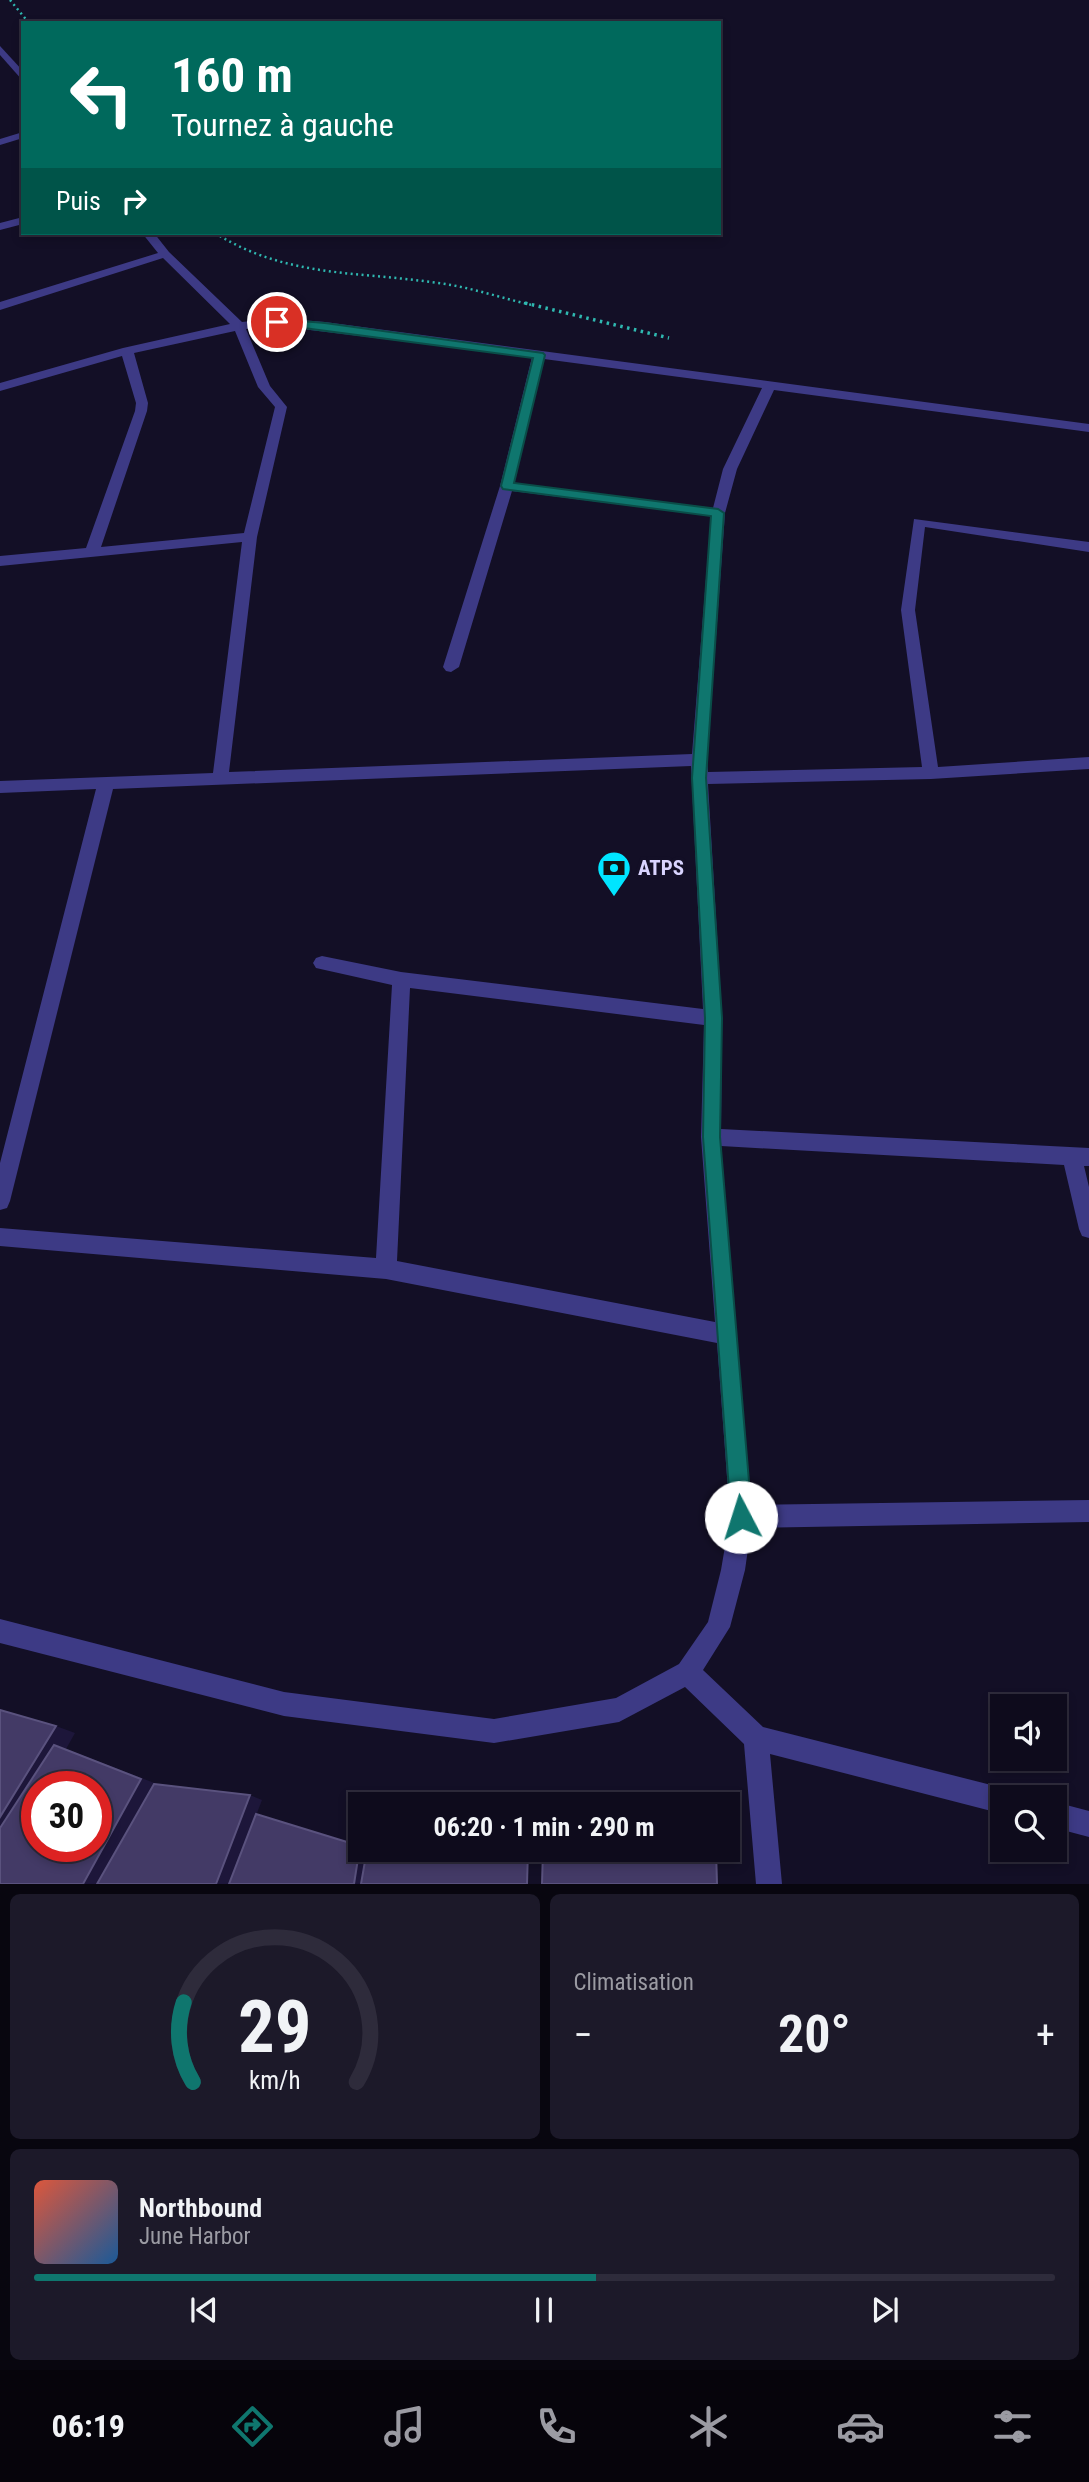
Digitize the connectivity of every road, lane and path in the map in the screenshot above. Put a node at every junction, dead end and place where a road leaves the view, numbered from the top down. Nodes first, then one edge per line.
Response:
1 (10, 0) edge
2 (27, 21) edge
3 (0, 49) edge
4 (21, 75) edge
5 (21, 136) edge
6 (0, 142) edge
7 (21, 221) edge
8 (0, 228) edge
9 (150, 235) edge
10 (218, 235) edge
11 (165, 254) junction
12 (0, 306) edge
13 (239, 326) junction
14 (670, 338) dead end
15 (127, 351) junction
16 (539, 355) junction
17 (769, 386) junction
18 (0, 387) edge
19 (1089, 428) edge
20 (507, 486) junction
21 (718, 513) junction
22 (250, 537) junction
23 (1089, 547) edge
24 (92, 552) junction
25 (0, 561) edge
26 (451, 667) dead end
27 (1089, 763) edge
28 (699, 769) junction
29 (931, 773) junction
30 (220, 779) junction
31 (106, 783) junction
32 (0, 787) edge
33 (321, 963) dead end
34 (401, 979) junction
35 (713, 1018) junction
36 (711, 1137) junction
37 (1080, 1156) edge
38 (0, 1201) edge
39 (1089, 1229) edge
40 (0, 1237) edge
41 (386, 1269) junction
42 (727, 1335) junction
43 (1089, 1511) edge
44 (741, 1517) junction
45 (0, 1631) edge
46 (687, 1672) junction
47 (756, 1738) junction
48 (990, 1798) edge
49 (1067, 1818) edge
50 (1089, 1824) edge
51 (769, 1884) edge

1 - 2 path
3 - 4 street
5 - 6 street
7 - 8 street
9 - 11 street
10 - 14 path
11 - 12 street
11 - 13 street
13 - 15 street
13 - 16 street
13 - 22 street
15 - 18 street
15 - 24 street
16 - 17 street
16 - 20 street
17 - 19 street
17 - 21 street
20 - 21 street
20 - 26 street
21 - 28 street
22 - 24 street
22 - 30 street
23 - 29 street
24 - 25 street
27 - 29 street
28 - 29 street
28 - 30 street
28 - 35 street
30 - 31 street
31 - 32 street
31 - 38 street
33 - 34 street
34 - 35 street
34 - 41 street
35 - 36 street
36 - 37 street
36 - 42 street
37 - 39 street
40 - 41 street
41 - 42 street
42 - 44 street
43 - 44 street
44 - 46 street
45 - 46 street
46 - 47 street
47 - 48 street
47 - 51 street
49 - 50 street

